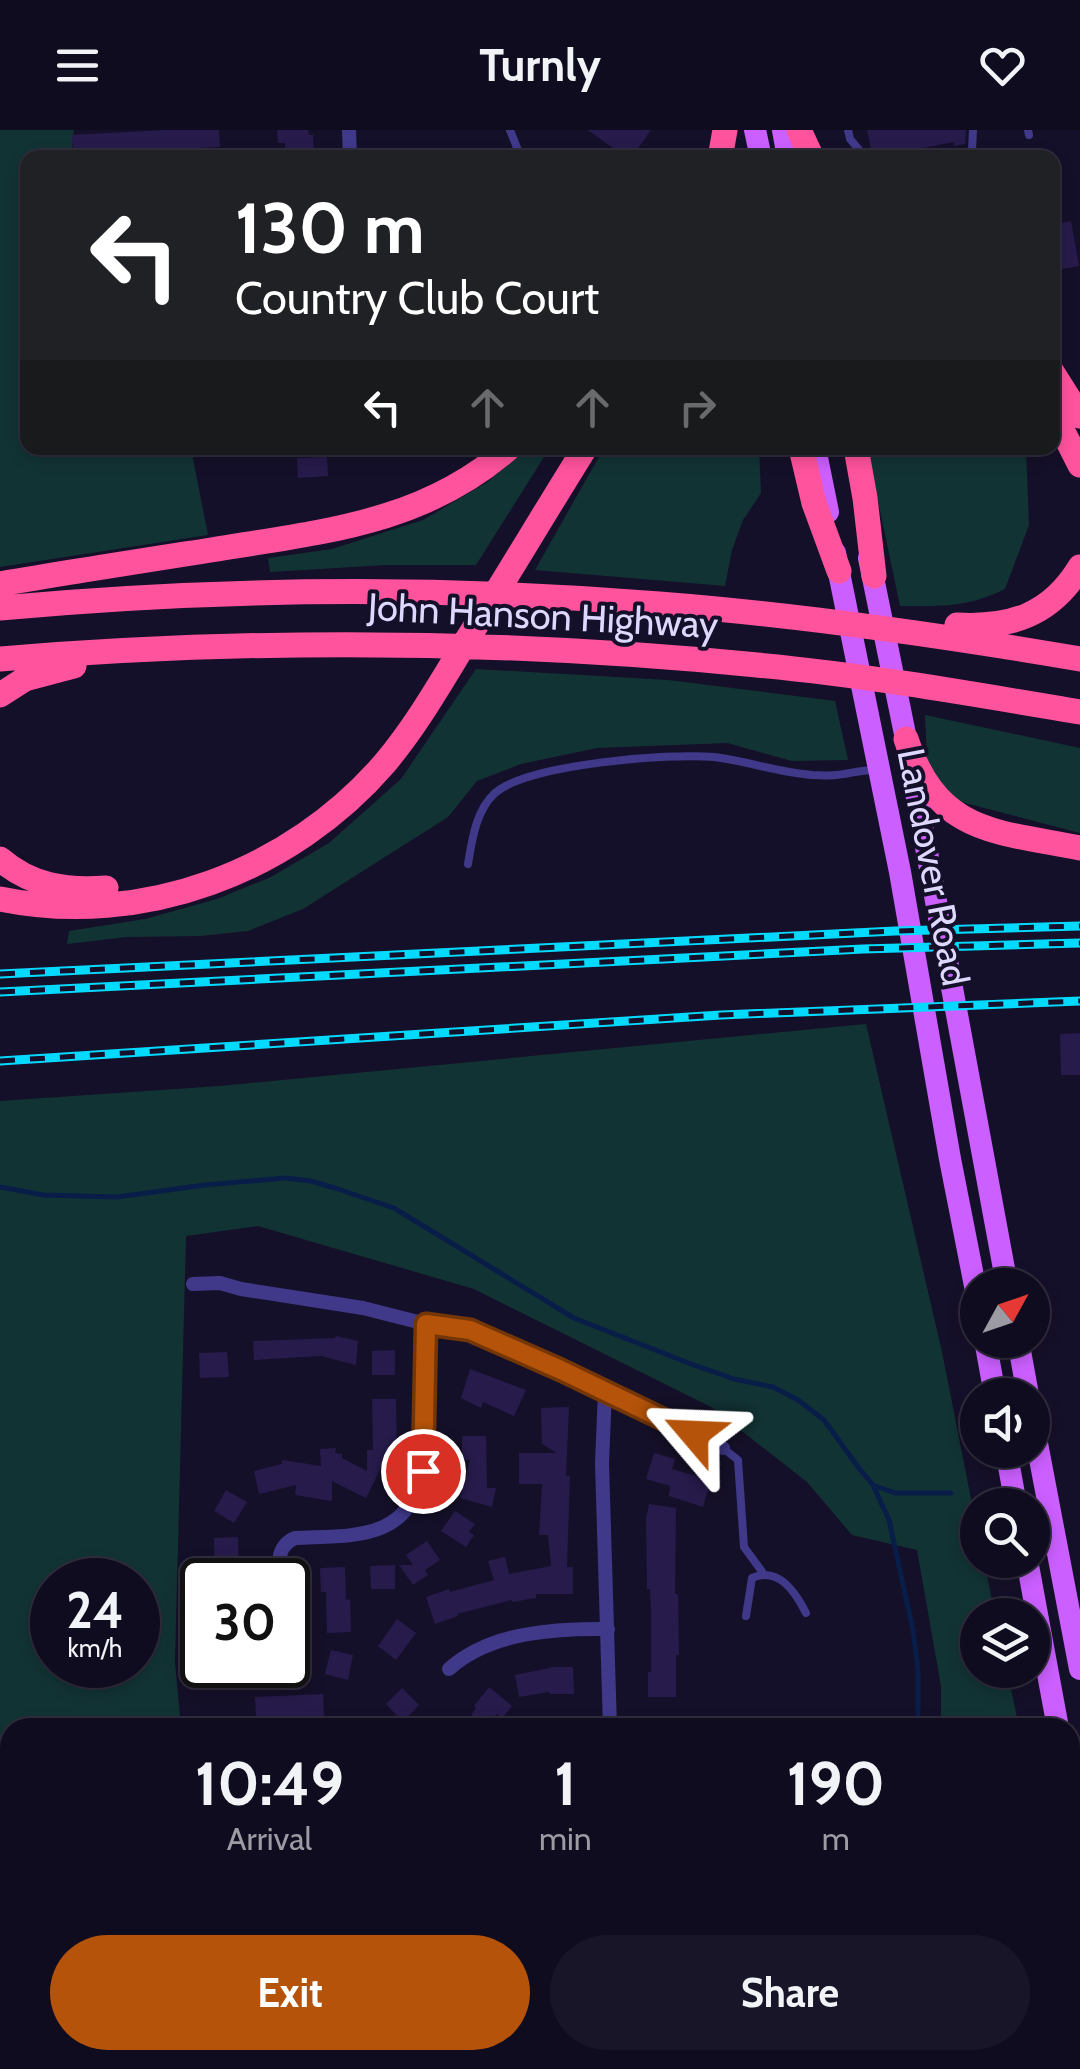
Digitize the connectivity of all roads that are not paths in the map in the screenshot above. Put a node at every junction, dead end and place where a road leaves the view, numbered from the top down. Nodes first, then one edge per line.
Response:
1 (1060, 385) edge
2 (1080, 416) edge
3 (1060, 426) edge
4 (500, 455) edge
5 (565, 455) edge
6 (581, 455) edge
7 (803, 455) edge
8 (816, 455) edge
9 (845, 455) edge
10 (857, 455) edge
11 (1080, 465) edge
12 (516, 545) junction
13 (1080, 567) edge
14 (839, 571) junction
15 (874, 576) junction
16 (0, 584) edge
17 (0, 608) edge
18 (830, 621) junction
19 (464, 645) junction
20 (152, 648) junction
21 (1080, 659) edge
22 (0, 660) edge
23 (969, 693) junction
24 (0, 694) edge
25 (424, 694) junction
26 (1080, 712) edge
27 (1080, 724) edge
28 (906, 738) junction
29 (878, 770) junction
30 (1080, 848) edge
31 (0, 860) edge
32 (468, 864) dead end
33 (0, 899) edge
34 (971, 1268) edge
35 (1004, 1268) edge
36 (193, 1284) dead end
37 (426, 1324) junction
38 (605, 1392) junction
39 (723, 1448) joint
40 (1042, 1468) edge
41 (280, 1558) edge
42 (763, 1573) junction
43 (1030, 1578) edge
44 (806, 1612) dead end
45 (746, 1616) dead end
46 (608, 1629) junction
47 (449, 1669) dead end
48 (1080, 1669) edge
49 (610, 1718) edge
50 (1056, 1718) edge

1 - 2 highway
3 - 11 highway
4 - 16 highway
5 - 12 highway
6 - 12 highway
7 - 14 highway
8 - 14 main road, Landover Road
9 - 15 main road, Landover Road
10 - 15 highway
12 - 19 highway
12 - 25 highway
13 - 18 highway
14 - 29 main road, Landover Road
15 - 28 main road, Landover Road
17 - 18 highway, John Hanson Highway
18 - 21 highway, John Hanson Highway
19 - 20 highway, John Hanson Highway
19 - 23 highway, John Hanson Highway
19 - 25 highway
20 - 22 highway, John Hanson Highway
20 - 24 highway
23 - 26 highway, John Hanson Highway
23 - 27 highway
25 - 31 highway
25 - 33 highway
28 - 30 highway
28 - 35 main road, Landover Road
29 - 32 lane
29 - 34 main road, Landover Road
36 - 37 street
37 - 38 street
37 - 41 street
38 - 39 street
38 - 46 street
39 - 42 lane
40 - 48 main road
42 - 44 lane
42 - 45 lane
43 - 50 main road
46 - 47 street
46 - 49 street

